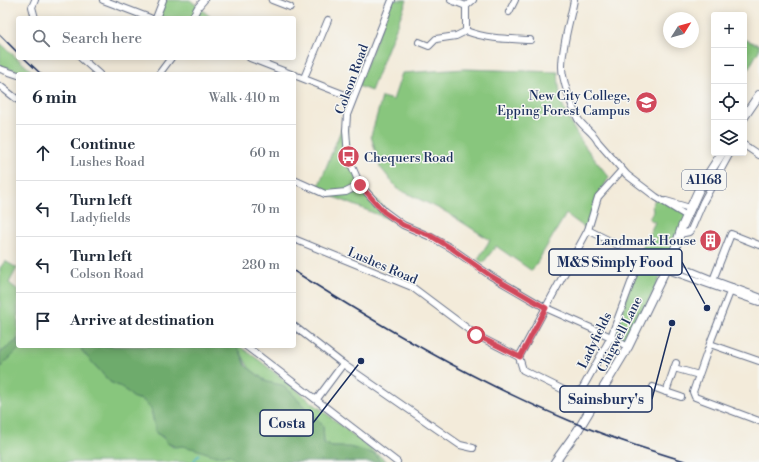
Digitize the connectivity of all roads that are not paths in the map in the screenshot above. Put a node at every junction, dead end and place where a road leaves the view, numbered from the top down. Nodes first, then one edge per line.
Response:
1 (34, 0) edge
2 (103, 0) edge
3 (163, 0) edge
4 (204, 0) edge
5 (272, 0) edge
6 (392, 0) edge
7 (451, 0) edge
8 (473, 0) edge
9 (515, 0) edge
10 (574, 0) edge
11 (466, 6) junction
12 (290, 7) dead end
13 (509, 12) dead end
14 (34, 16) edge
15 (145, 16) edge
16 (157, 16) edge
17 (193, 16) edge
18 (328, 20) dead end
19 (466, 31) junction
20 (530, 40) dead end
21 (419, 42) dead end
22 (83, 60) edge
23 (170, 60) edge
24 (254, 60) edge
25 (0, 69) edge
26 (97, 72) edge
27 (160, 72) edge
28 (281, 72) edge
29 (16, 74) edge
30 (296, 76) edge
31 (304, 78) junction
32 (0, 86) edge
33 (759, 95) edge
34 (16, 98) edge
35 (353, 98) junction
36 (747, 113) edge
37 (747, 147) edge
38 (759, 155) edge
39 (720, 156) edge
40 (728, 156) edge
41 (622, 170) junction
42 (296, 183) edge
43 (360, 185) junction
44 (692, 212) junction
45 (588, 230) junction
46 (296, 240) edge
47 (759, 244) edge
48 (618, 245) dead end
49 (667, 266) junction
50 (635, 272) dead end
51 (713, 280) junction
52 (731, 290) junction
53 (759, 297) edge
54 (759, 302) edge
55 (546, 308) junction
56 (296, 328) edge
57 (611, 337) junction
58 (710, 344) junction
59 (628, 347) junction
60 (249, 348) edge
61 (520, 357) junction
62 (759, 361) edge
63 (343, 364) junction
64 (699, 375) junction
65 (654, 387) dead end
66 (666, 392) junction
67 (681, 396) dead end
68 (316, 399) junction
69 (759, 421) edge
70 (472, 448) dead end
71 (398, 462) edge
72 (555, 462) edge

1 - 14 street
2 - 15 street
3 - 16 street
4 - 17 street
5 - 12 street
6 - 35 street, Colson Road
7 - 11 street
8 - 11 street
9 - 13 street
10 - 41 street
11 - 19 street
18 - 31 street
19 - 20 street
19 - 21 street
22 - 26 street
23 - 27 street
24 - 28 street
25 - 29 street
30 - 31 street
31 - 35 street
32 - 34 street
33 - 36 main road
35 - 43 street, Colson Road
37 - 38 street
39 - 44 main road, A1168
40 - 44 street
41 - 44 street
41 - 45 street
42 - 43 street
43 - 55 street, Colson Road
44 - 49 main road, Chigwell Lane / A1168
45 - 48 street
45 - 55 street
46 - 61 street, Lushes Road
47 - 51 street
49 - 51 street
49 - 52 street
49 - 59 main road, Chigwell Lane / A1168
50 - 57 street, Ladyfields
51 - 52 street
52 - 53 street
52 - 54 street
52 - 58 street
55 - 57 street, Colson Road
55 - 61 street
56 - 63 street
57 - 59 street, Colson Road
57 - 61 street, Ladyfields
58 - 62 street
58 - 64 street
59 - 72 main road, Chigwell Lane / A1168
60 - 68 street
63 - 68 street
63 - 70 street
64 - 66 street
64 - 69 street
65 - 66 street
66 - 67 street
68 - 71 street

